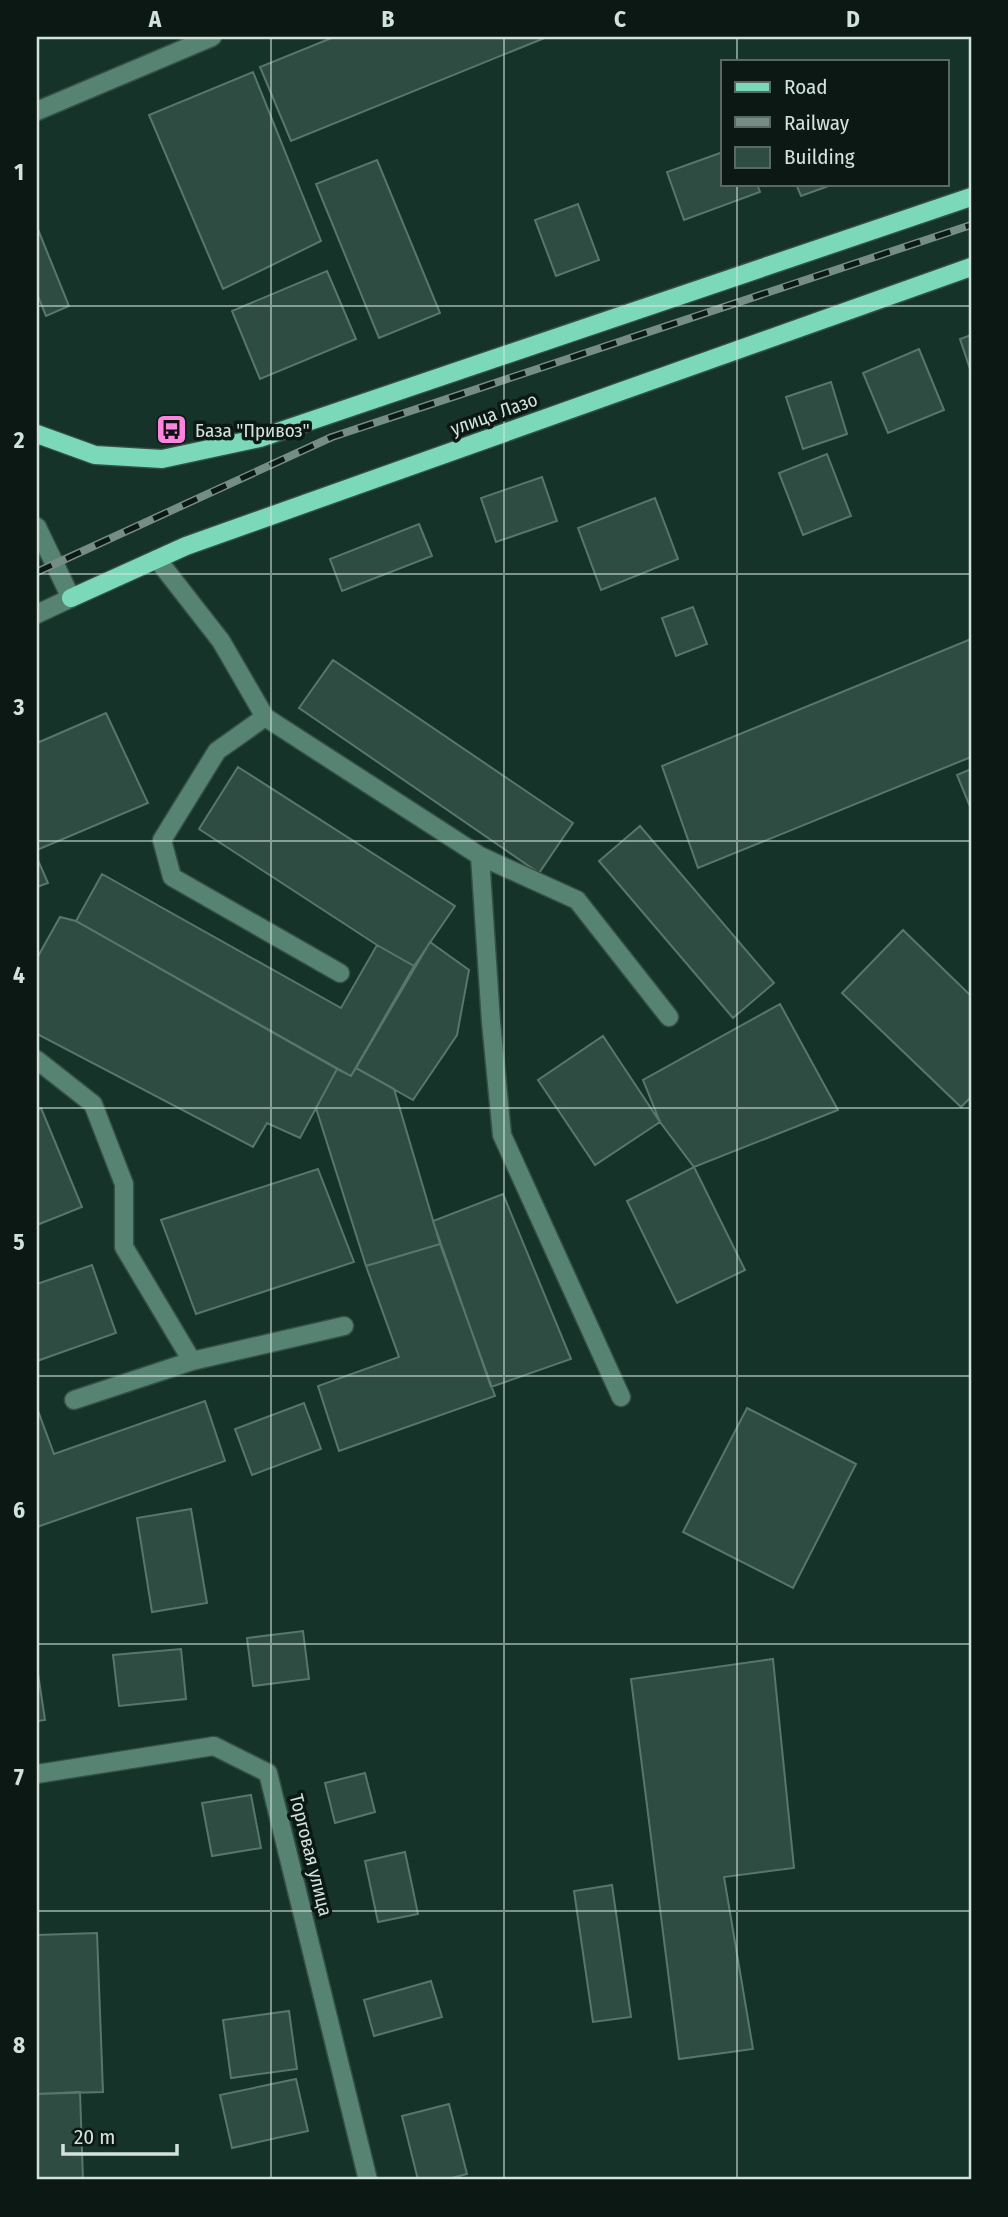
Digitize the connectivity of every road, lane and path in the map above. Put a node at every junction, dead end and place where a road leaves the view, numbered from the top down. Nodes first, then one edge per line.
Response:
1 (212, 37) edge
2 (37, 111) edge
3 (971, 197) edge
4 (971, 267) edge
5 (37, 434) edge
6 (37, 527) edge
7 (157, 559) junction
8 (71, 598) junction
9 (37, 614) edge
10 (265, 717) junction
11 (480, 856) junction
12 (341, 973) dead end
13 (669, 1017) dead end
14 (37, 1060) edge
15 (344, 1326) dead end
16 (192, 1361) junction
17 (621, 1397) dead end
18 (74, 1400) dead end
19 (37, 1774) edge
20 (368, 2180) edge

1 - 2 street
3 - 5 main road
4 - 7 main road, улица Лазо
6 - 8 street
7 - 8 main road, улица Лазо
7 - 10 street
8 - 9 street, улица Лазо
10 - 11 street
10 - 12 street
11 - 13 street
11 - 17 street
14 - 16 street
15 - 16 street
16 - 18 street
19 - 20 street, Торговая улица

